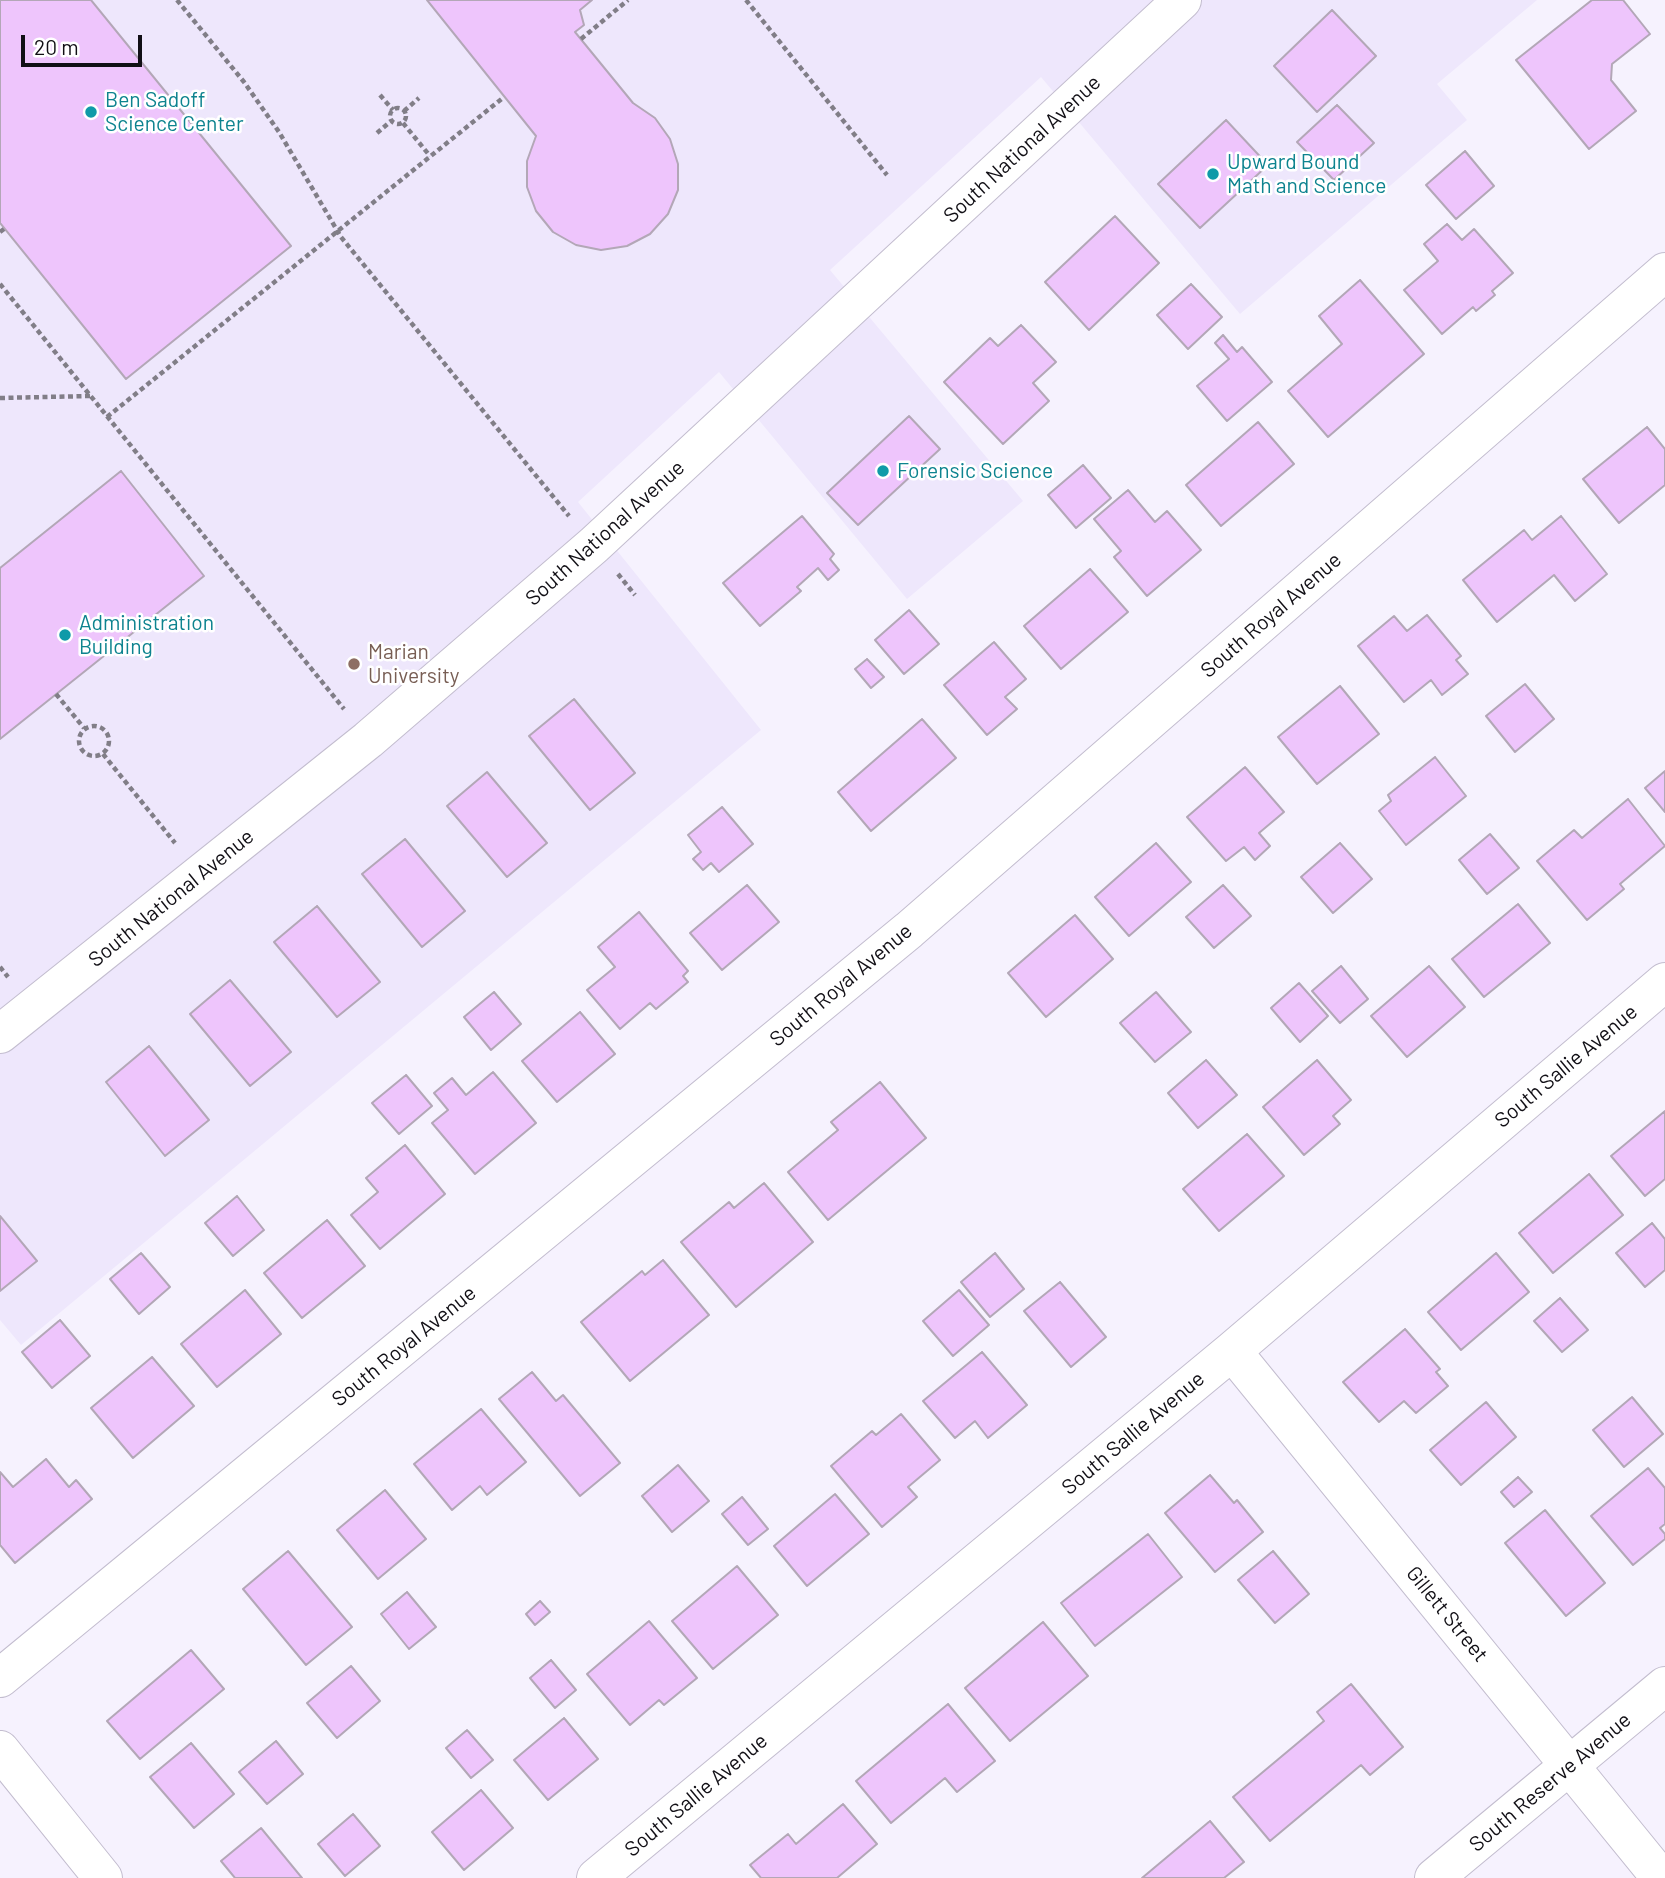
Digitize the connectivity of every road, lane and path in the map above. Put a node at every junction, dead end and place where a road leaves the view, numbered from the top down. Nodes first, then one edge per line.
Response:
1 (177, 0) edge
2 (628, 0) edge
3 (746, 0) edge
4 (1182, 0) edge
5 (581, 39) dead end
6 (380, 95) dead end
7 (505, 97) dead end
8 (419, 98) dead end
9 (393, 110) junction
10 (404, 111) junction
11 (391, 121) junction
12 (403, 123) junction
13 (377, 133) dead end
14 (430, 156) junction
15 (887, 176) dead end
16 (337, 232) junction
17 (1665, 272) edge
18 (0, 284) edge
19 (91, 396) junction
20 (0, 398) edge
21 (107, 417) junction
22 (594, 545) junction
23 (635, 595) dead end
24 (56, 694) dead end
25 (85, 729) junction
26 (368, 740) junction
27 (103, 754) junction
28 (201, 874) junction
29 (1665, 982) edge
30 (0, 1034) edge
31 (1232, 1351) junction
32 (0, 1678) edge
33 (1665, 1686) edge
34 (0, 1750) edge
35 (1571, 1766) junction
36 (103, 1878) edge
37 (596, 1878) edge
38 (1434, 1878) edge
39 (1661, 1878) edge

1 - 16 path
2 - 5 path
3 - 15 path
4 - 22 street, South National Avenue
6 - 9 path
7 - 14 path
8 - 10 path
9 - 10 path
9 - 11 path
10 - 12 path
11 - 12 path
11 - 13 path
12 - 14 path
14 - 16 path
16 - 21 path
16 - 22 path
17 - 32 street, South Royal Avenue
18 - 19 path
19 - 20 path
19 - 21 path
21 - 26 path
22 - 23 path
22 - 26 street, South National Avenue
24 - 25 path
25 - 27 path
25 - 27 path
26 - 28 street, South National Avenue
27 - 28 path
28 - 30 street, South National Avenue
29 - 31 street, South Sallie Avenue
31 - 35 street, Gillett Street
31 - 37 street, South Sallie Avenue
33 - 35 street, South Reserve Avenue
34 - 36 street
35 - 38 street, South Reserve Avenue
35 - 39 street, Gillett Street

